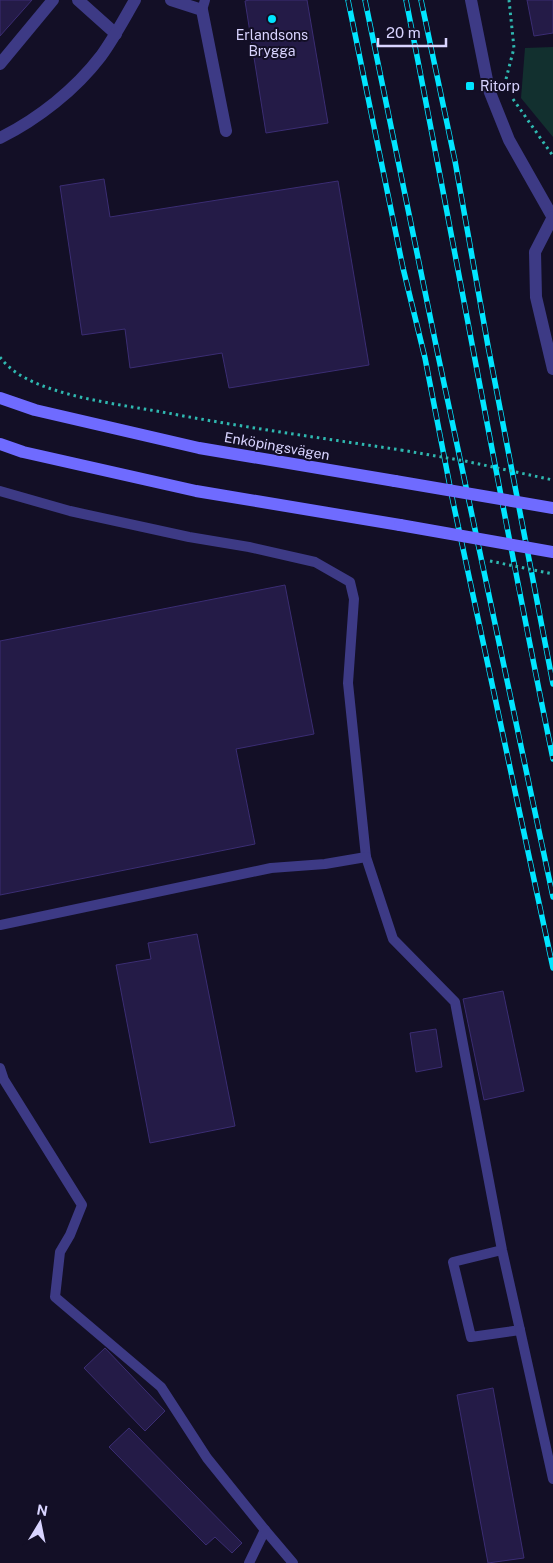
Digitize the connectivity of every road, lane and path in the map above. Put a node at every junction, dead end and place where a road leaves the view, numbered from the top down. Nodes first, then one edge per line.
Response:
1 (53, 0) edge
2 (78, 0) edge
3 (135, 0) edge
4 (171, 0) edge
5 (471, 0) edge
6 (509, 0) edge
7 (203, 5) edge
8 (116, 34) junction
9 (0, 64) edge
10 (504, 86) dead end
11 (509, 93) dead end
12 (226, 131) dead end
13 (0, 138) edge
14 (553, 156) edge
15 (552, 217) edge
16 (0, 357) edge
17 (553, 370) edge
18 (0, 398) edge
19 (0, 444) edge
20 (553, 480) edge
21 (0, 491) edge
22 (553, 508) edge
23 (553, 552) edge
24 (366, 857) junction
25 (0, 925) edge
26 (0, 1068) edge
27 (502, 1250) junction
28 (520, 1330) junction
29 (553, 1479) edge
30 (265, 1530) junction
31 (249, 1563) edge
32 (293, 1563) edge

1 - 9 street
2 - 8 street
3 - 8 street
4 - 7 street
5 - 15 street
6 - 10 path
7 - 12 street
8 - 13 street
11 - 14 path
15 - 17 street
16 - 20 path, bridge
18 - 22 main road, Enköpingsvägen, bridge
19 - 23 main road, bridge
21 - 24 lane
24 - 25 lane
24 - 27 lane
26 - 30 lane
27 - 28 lane
27 - 28 lane
28 - 29 lane
30 - 31 lane
30 - 32 lane

